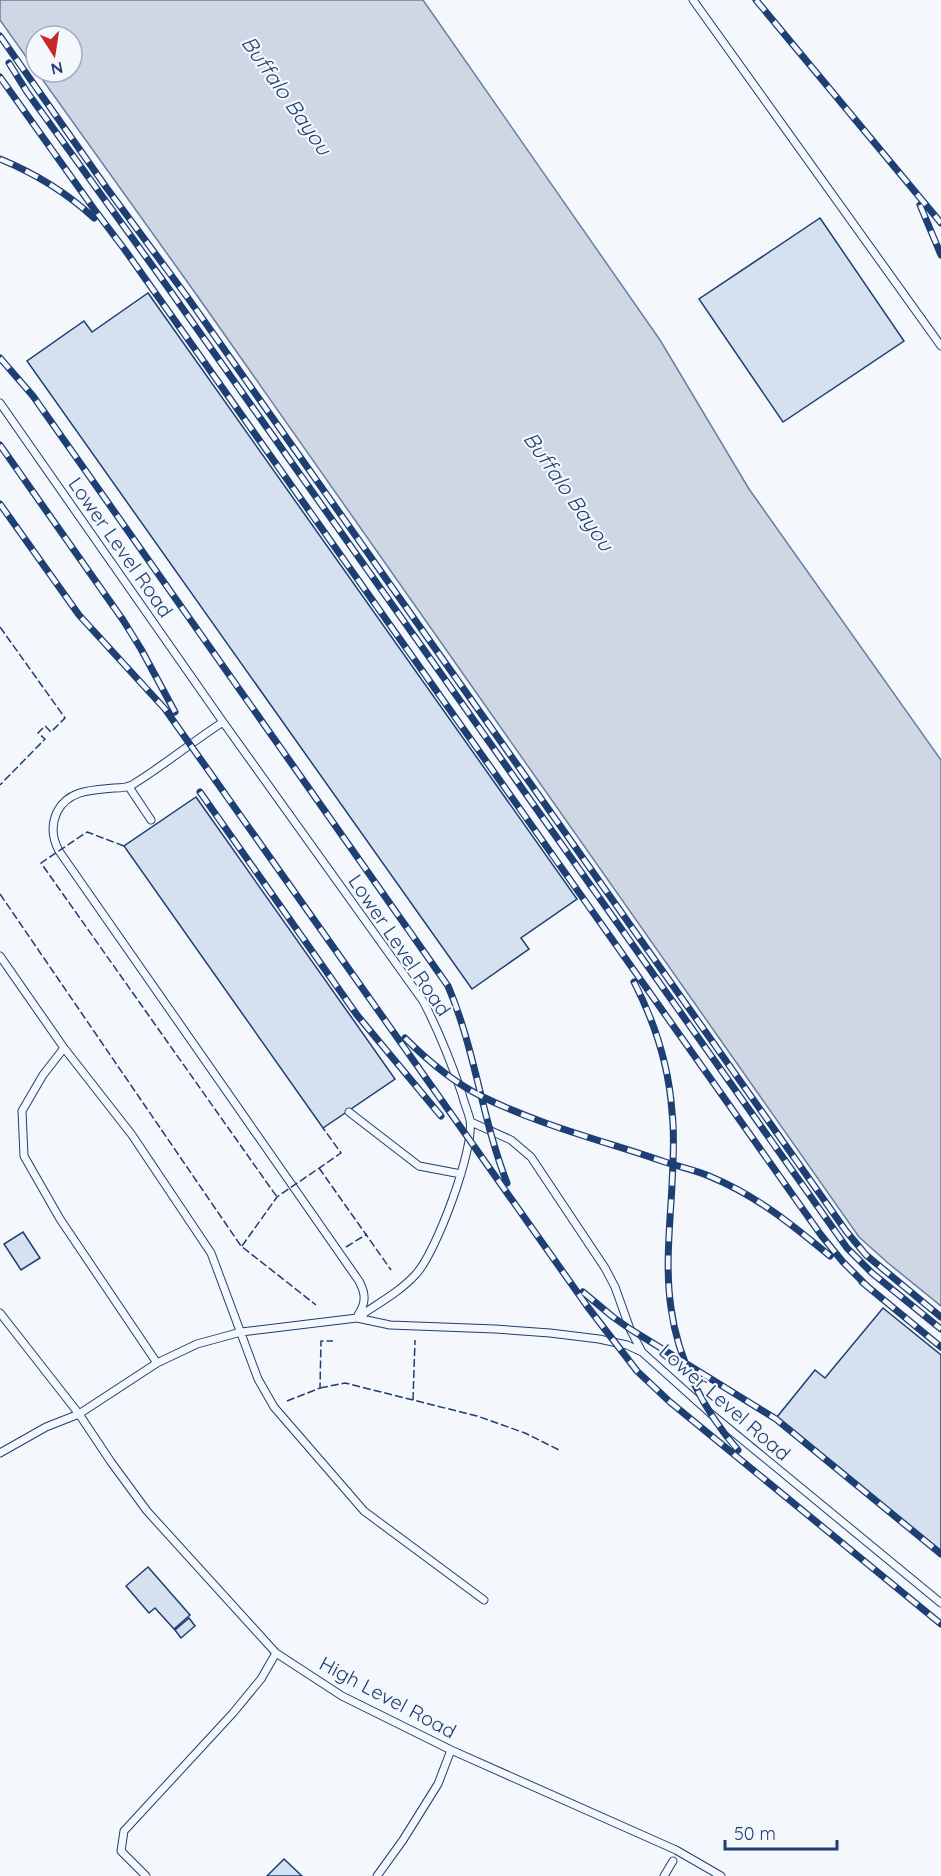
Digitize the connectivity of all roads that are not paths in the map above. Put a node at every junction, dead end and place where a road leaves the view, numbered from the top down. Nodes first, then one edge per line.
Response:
1 (693, 0) edge
2 (941, 346) edge
3 (0, 403) edge
4 (223, 722) junction
5 (129, 787) junction
6 (151, 820) dead end
7 (0, 956) edge
8 (64, 1048) junction
9 (349, 1112) dead end
10 (471, 1122) junction
11 (461, 1174) junction
12 (0, 1313) edge
13 (357, 1318) junction
14 (241, 1332) junction
15 (642, 1352) junction
16 (157, 1363) junction
17 (78, 1414) junction
18 (0, 1453) edge
19 (484, 1600) dead end
20 (941, 1603) edge
21 (276, 1653) junction
22 (451, 1750) junction
23 (673, 1861) dead end
24 (146, 1876) edge
25 (377, 1876) edge
26 (664, 1876) edge
27 (721, 1876) edge

1 - 2 lane
3 - 4 lane, Lower Level Road
4 - 5 lane
4 - 10 lane, Lower Level Road
5 - 6 lane
5 - 13 lane
7 - 8 lane
8 - 14 lane
8 - 16 lane
9 - 11 lane
10 - 11 lane, Lower Level Road
10 - 15 lane
11 - 13 lane, Lower Level Road
12 - 17 lane, High Level Road
13 - 14 lane
13 - 15 lane, Lower Level Road
14 - 16 lane
14 - 19 lane
15 - 20 lane, Lower Level Road
16 - 17 lane
17 - 18 lane
17 - 21 lane, High Level Road
21 - 22 lane, High Level Road
21 - 24 lane
22 - 25 lane
22 - 27 lane, High Level Road
23 - 26 lane

